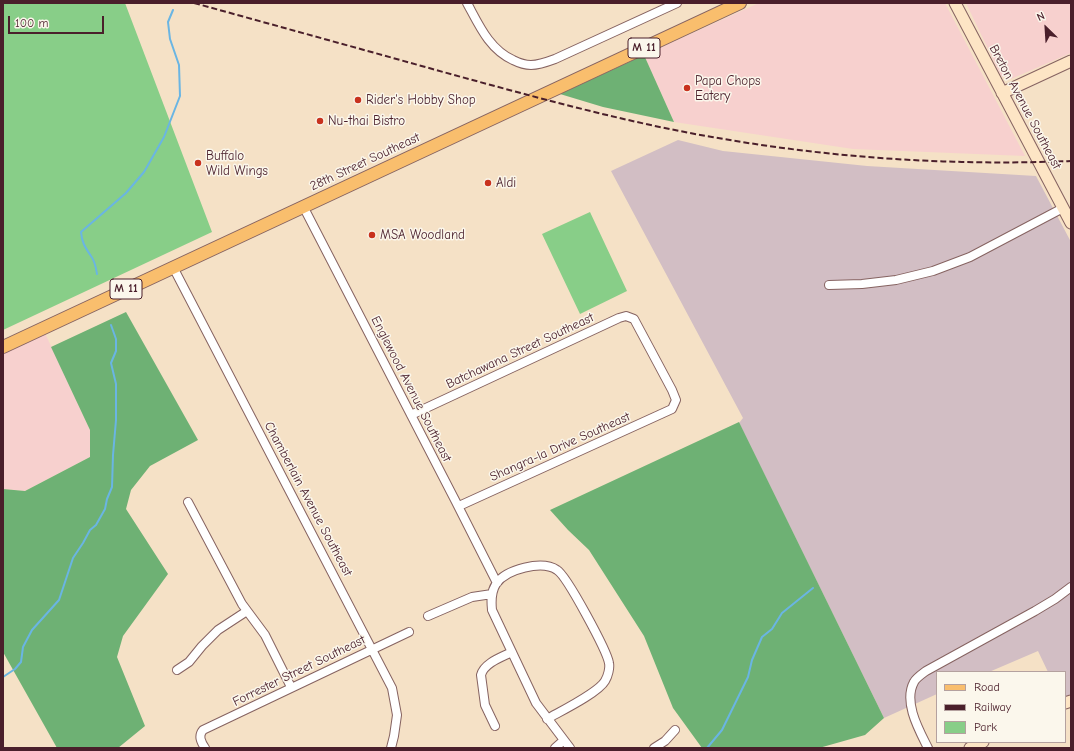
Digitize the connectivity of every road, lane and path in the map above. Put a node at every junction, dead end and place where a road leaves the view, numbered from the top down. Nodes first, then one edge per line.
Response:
1 (467, 3) edge
2 (677, 3) edge
3 (740, 3) edge
4 (955, 3) edge
5 (1071, 61) edge
6 (1002, 93) junction
7 (303, 206) junction
8 (1063, 208) junction
9 (1071, 223) edge
10 (173, 267) junction
11 (829, 285) dead end
12 (3, 347) edge
13 (672, 409) joint
14 (411, 415) junction
15 (188, 502) dead end
16 (459, 506) junction
17 (497, 583) junction
18 (1071, 587) edge
19 (492, 594) junction
20 (247, 611) junction
21 (428, 616) dead end
22 (409, 632) dead end
23 (373, 649) junction
24 (512, 652) junction
25 (176, 670) dead end
26 (291, 687) junction
27 (548, 719) junction
28 (495, 726) dead end
29 (674, 730) dead end
30 (564, 740) junction
31 (205, 748) edge
32 (391, 748) edge
33 (555, 748) edge
34 (570, 748) edge
35 (654, 748) edge
36 (928, 748) edge

1 - 2 street
3 - 7 main road, 28th Street Southeast / M 11
4 - 6 main road, Breton Avenue Southeast
5 - 6 main road
6 - 8 main road, Breton Avenue Southeast
7 - 10 main road, 28th Street Southeast / M 11
7 - 14 street, Englewood Avenue Southeast
8 - 9 main road, Breton Avenue Southeast
8 - 11 street
10 - 12 main road, 28th Street Southeast / M 11
10 - 23 street, Chamberlain Avenue Southeast
13 - 14 street, Batchawana Street Southeast
13 - 16 street, Shangra-la Drive Southeast
14 - 16 street, Englewood Avenue Southeast
15 - 20 street
16 - 17 street, Englewood Avenue Southeast
17 - 19 street
17 - 27 street
18 - 36 street
19 - 21 street
19 - 24 street
20 - 25 street
20 - 26 street
22 - 23 street, Forrester Street Southeast
23 - 26 street, Forrester Street Southeast
23 - 32 street, Chamberlain Avenue Southeast
24 - 27 street
24 - 28 street
26 - 31 street, Forrester Street Southeast
27 - 30 street
29 - 35 street
30 - 33 street
30 - 34 street

